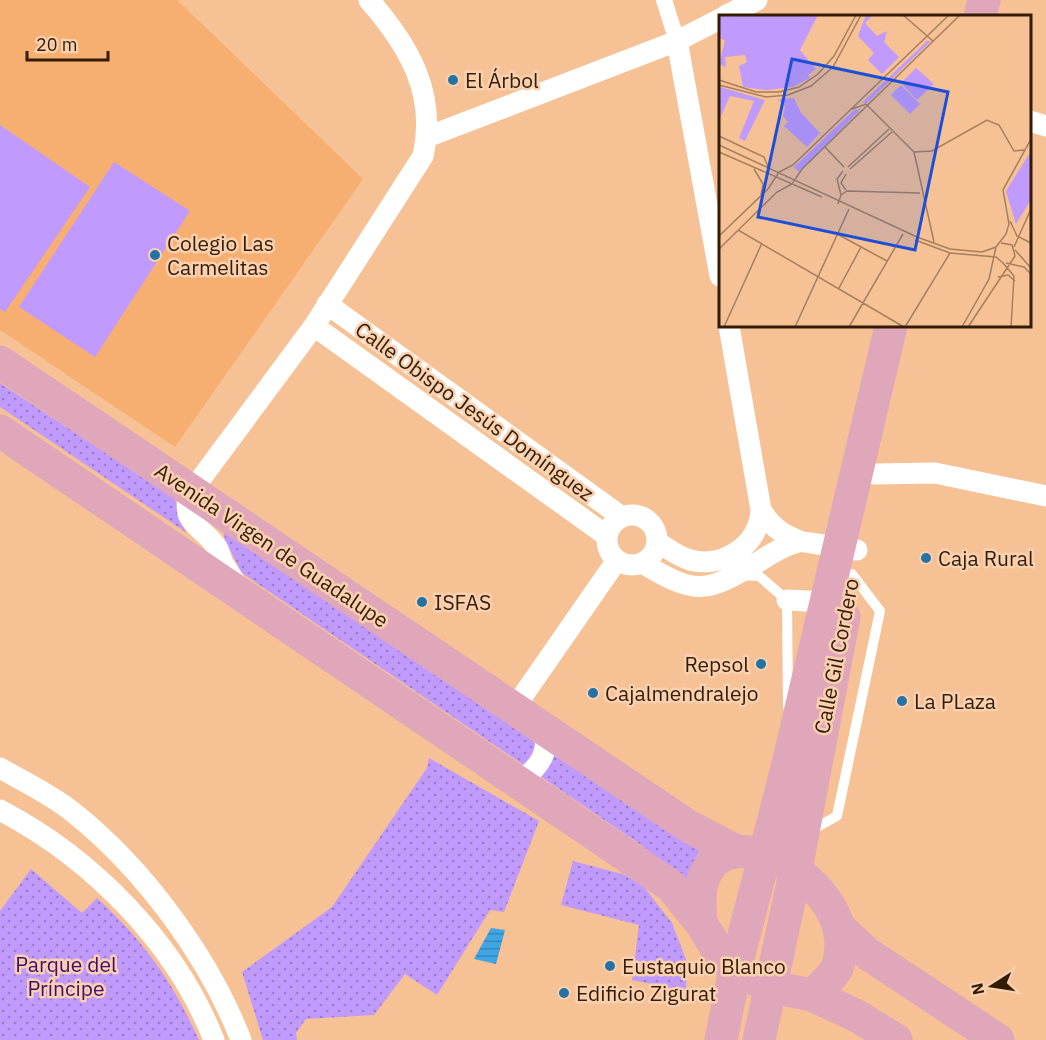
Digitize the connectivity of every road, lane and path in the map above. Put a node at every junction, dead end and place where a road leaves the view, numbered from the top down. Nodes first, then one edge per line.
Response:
1 (369, 0) edge
2 (664, 0) edge
3 (757, 0) edge
4 (961, 0) edge
5 (984, 0) edge
6 (727, 15) edge
7 (958, 15) edge
8 (980, 15) edge
9 (719, 20) edge
10 (677, 41) junction
11 (1031, 122) edge
12 (1046, 126) edge
13 (427, 137) junction
14 (719, 271) edge
15 (327, 304) junction
16 (314, 326) junction
17 (729, 327) edge
18 (891, 327) edge
19 (910, 327) edge
20 (0, 362) edge
21 (0, 431) edge
22 (874, 474) junction
23 (191, 492) junction
24 (1046, 496) edge
25 (761, 510) junction
26 (622, 517) junction
27 (607, 536) junction
28 (800, 541) junction
29 (657, 542) junction
30 (849, 558) junction
31 (617, 560) junction
32 (642, 563) junction
33 (739, 575) junction
34 (242, 593) junction
35 (787, 600) junction
36 (825, 602) junction
37 (515, 707) junction
38 (799, 722) junction
39 (544, 728) junction
40 (0, 768) edge
41 (508, 778) junction
42 (0, 810) edge
43 (749, 853) junction
44 (796, 869) junction
45 (701, 923) junction
46 (841, 929) junction
47 (735, 970) junction
48 (771, 987) junction
49 (812, 995) junction
50 (214, 1040) edge
51 (241, 1040) edge
52 (721, 1040) edge
53 (759, 1040) edge
54 (896, 1040) edge
55 (998, 1040) edge

1 - 13 street
2 - 10 street
3 - 6 street
4 - 7 main road
5 - 8 main road
9 - 10 street
10 - 13 street
10 - 14 street
11 - 12 street
13 - 15 street
15 - 16 street
15 - 26 street, Calle Obispo Jesús Domínguez
16 - 23 street
16 - 27 street, Calle Obispo Jesús Domínguez
17 - 25 street
18 - 30 main road, Calle Gil Cordero
19 - 22 main road, Calle Gil Cordero
20 - 23 main road, Avenida Virgen de Guadalupe
21 - 34 main road
22 - 24 street
22 - 30 main road, Calle Gil Cordero
23 - 34 street
23 - 37 main road, Avenida Virgen de Guadalupe
25 - 28 street
25 - 29 street
26 - 27 street
26 - 29 street
27 - 31 street
28 - 30 street
28 - 33 street
29 - 32 street
30 - 36 main road, Calle Gil Cordero
30 - 44 main road, Calle Gil Cordero
31 - 32 street
31 - 37 street
32 - 33 street
33 - 35 lane
34 - 41 main road
35 - 36 street
35 - 38 lane
36 - 38 main road, Calle Gil Cordero
37 - 39 main road, Avenida Virgen de Guadalupe
38 - 43 main road, Calle Gil Cordero
39 - 41 street
39 - 43 main road, Avenida Virgen de Guadalupe
40 - 51 street
41 - 45 main road
42 - 50 street
43 - 44 main road, Avenida Virgen de Guadalupe
43 - 45 main road
43 - 47 main road, Calle Gil Cordero
44 - 46 main road
44 - 48 main road, Calle Gil Cordero
45 - 47 main road
46 - 49 main road
46 - 55 main road
47 - 48 main road
47 - 52 main road, Calle Gil Cordero
48 - 49 main road
48 - 53 main road, Calle Gil Cordero
49 - 54 main road

